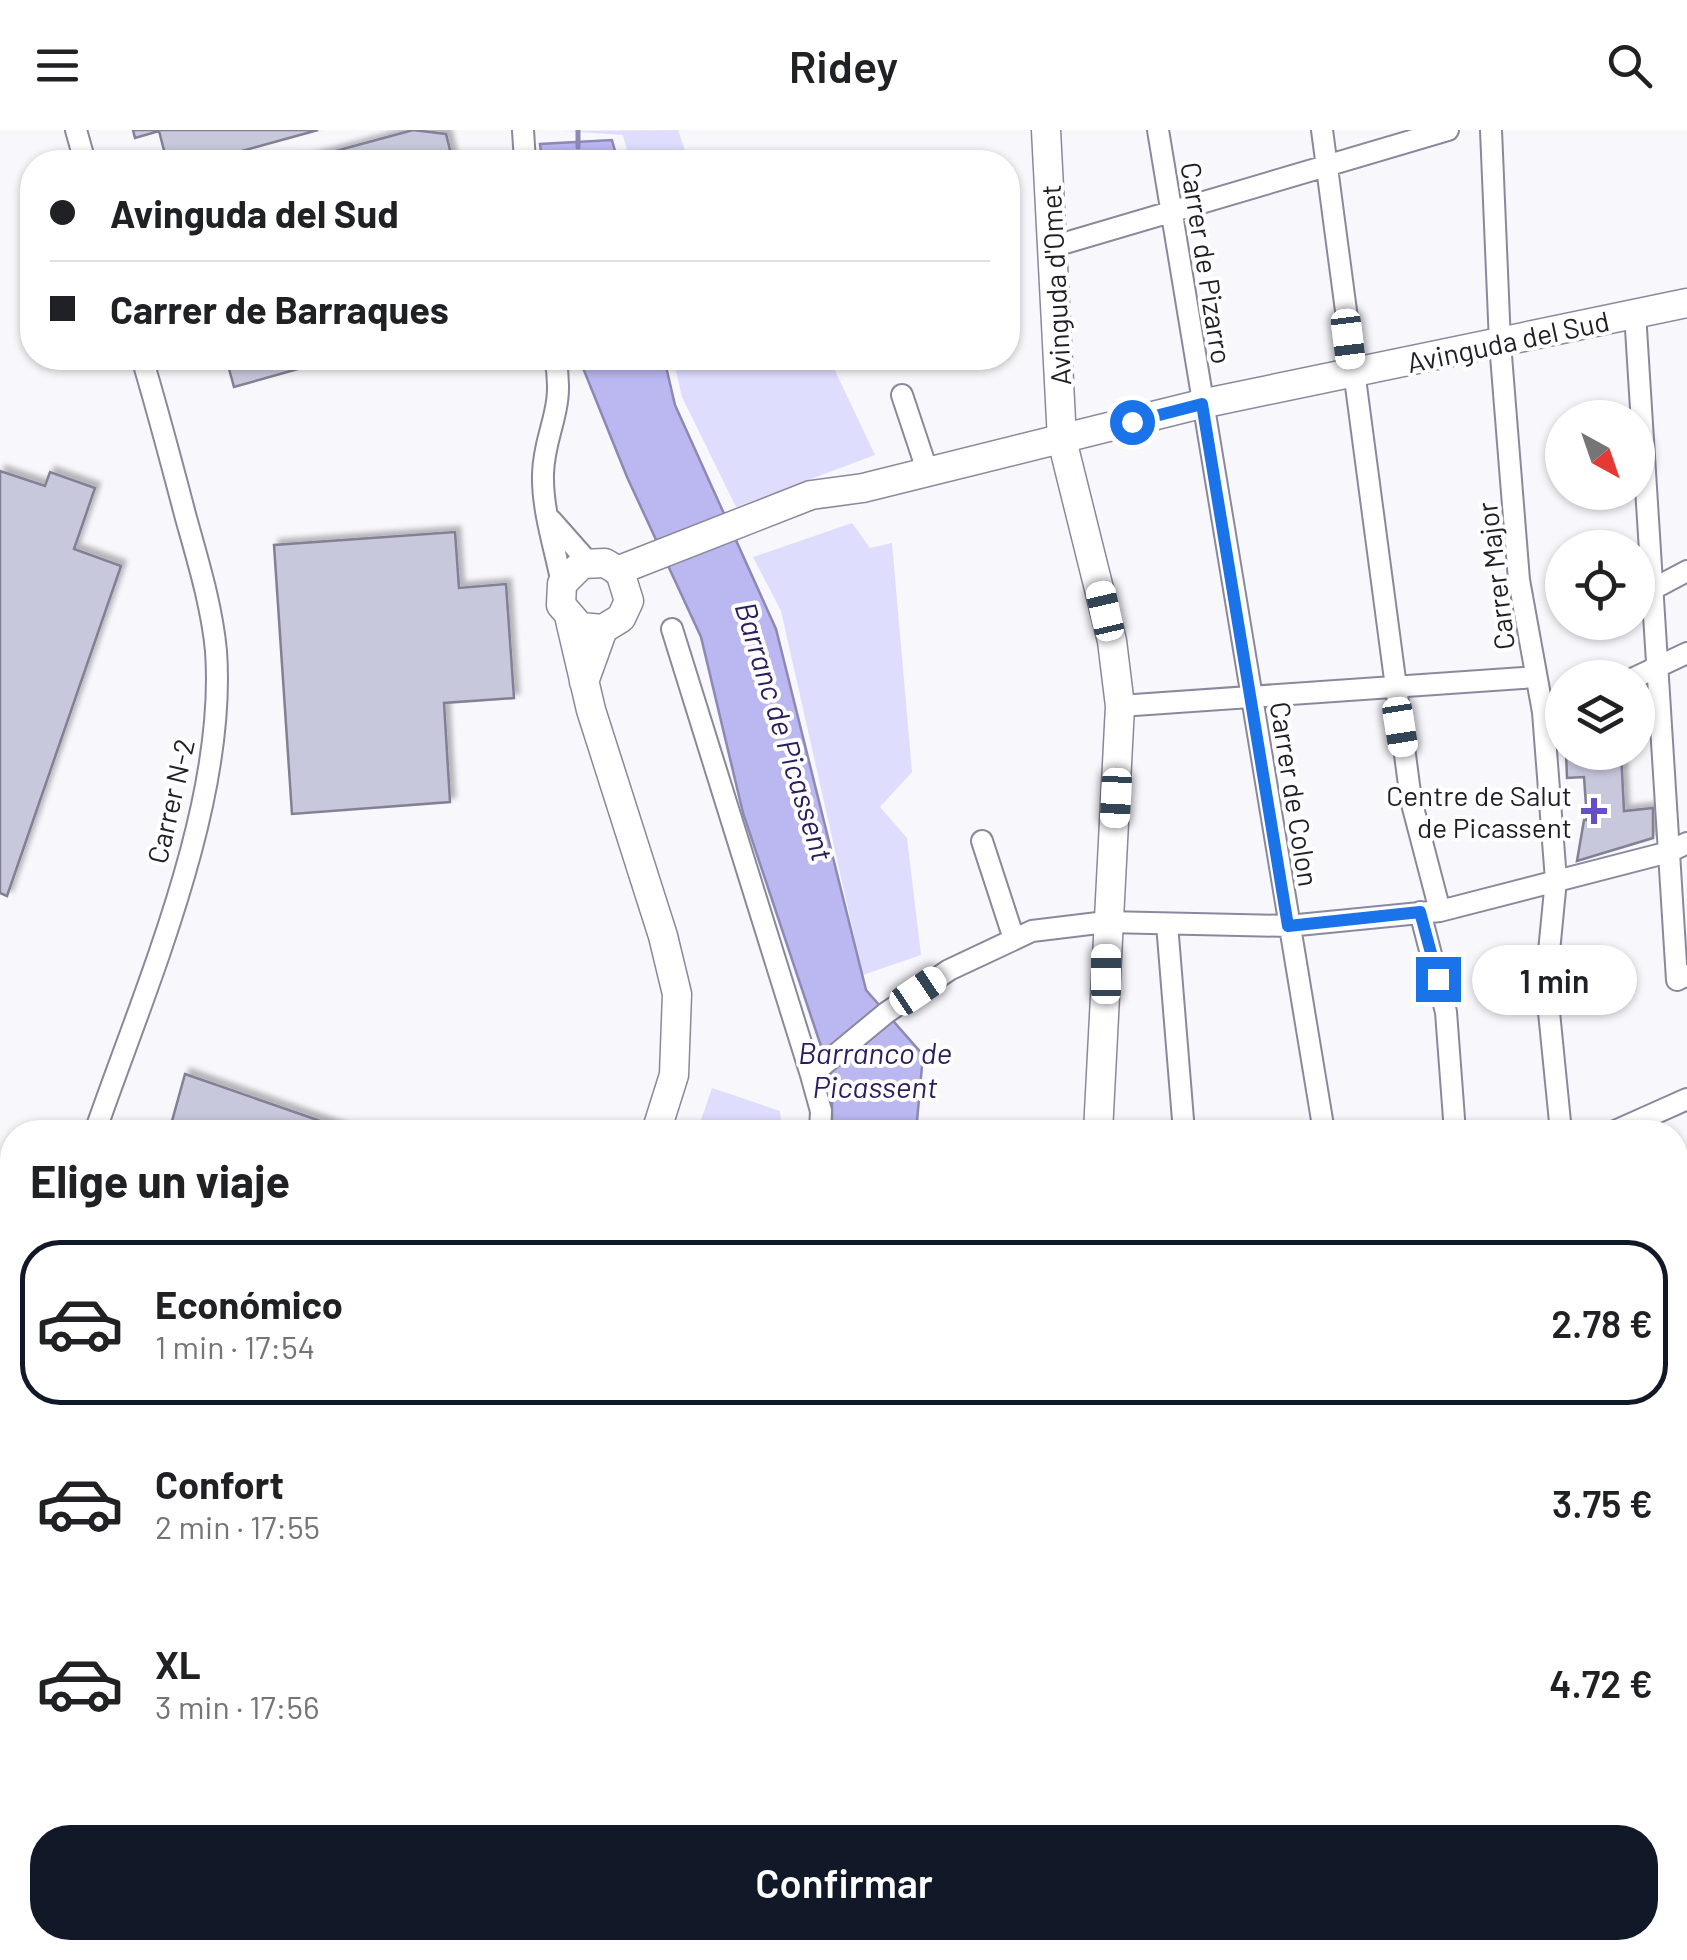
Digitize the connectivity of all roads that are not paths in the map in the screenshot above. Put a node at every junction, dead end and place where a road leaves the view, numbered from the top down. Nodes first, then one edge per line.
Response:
1 (1046, 130) edge
2 (1158, 130) edge
3 (1322, 130) edge
4 (1448, 130) edge
5 (1490, 130) edge
6 (1405, 136) edge
7 (1325, 166) junction
8 (1170, 214) junction
9 (1055, 246) junction
10 (1687, 302) edge
11 (1635, 314) junction
12 (1500, 343) junction
13 (145, 370) edge
14 (557, 370) edge
15 (1352, 374) junction
16 (902, 394) dead end
17 (1202, 404) junction
18 (1062, 440) junction
19 (927, 470) junction
20 (550, 518) junction
21 (1649, 530) edge
22 (589, 562) junction
23 (1687, 571) edge
24 (623, 583) junction
25 (562, 584) junction
26 (1655, 587) edge
27 (570, 620) junction
28 (1655, 620) edge
29 (672, 628) dead end
30 (603, 629) junction
31 (1687, 653) edge
32 (1658, 668) junction
33 (1655, 669) edge
34 (1536, 677) junction
35 (584, 683) junction
36 (1394, 690) junction
37 (1545, 694) edge
38 (1251, 697) junction
39 (1120, 706) junction
40 (1554, 770) edge
41 (982, 842) dead end
42 (1678, 848) edge
43 (1556, 880) junction
44 (1430, 912) junction
45 (1106, 922) junction
46 (1167, 924) junction
47 (1288, 926) junction
48 (1014, 939) junction
49 (1682, 978) edge
50 (810, 1075) junction
51 (1687, 1099) edge
52 (98, 1120) edge
53 (660, 1120) edge
54 (821, 1120) edge
55 (1098, 1120) edge
56 (1183, 1120) edge
57 (1322, 1120) edge
58 (1454, 1120) edge
59 (1559, 1120) edge
60 (1640, 1120) edge

1 - 9 street, Avinguda d'Omet
2 - 8 street, Carrer de Pizarro
3 - 7 street
4 - 6 street
5 - 12 street, Carrer Major
6 - 7 street
7 - 8 street
7 - 15 street
8 - 9 street
8 - 17 street, Carrer de Pizarro
9 - 18 street, Avinguda d'Omet
10 - 11 street, Avinguda del Sud
11 - 12 street, Avinguda del Sud
11 - 21 street
12 - 15 street, Avinguda del Sud
12 - 34 street, Carrer Major
13 - 52 street, Carrer N-2
14 - 20 street
15 - 17 street, Avinguda del Sud
15 - 36 street
16 - 19 street
17 - 18 street, Avinguda del Sud
17 - 38 street, Carrer de Colon
18 - 19 street, Avinguda del Sud
18 - 39 street, Avinguda d'Omet
19 - 24 street, Avinguda del Sud
20 - 22 street
20 - 25 street
22 - 24 street
22 - 25 street
23 - 26 street
24 - 30 street
25 - 27 street
27 - 30 street
27 - 35 street
28 - 32 street
29 - 50 street
30 - 35 street
31 - 32 street
32 - 33 street
32 - 42 street
34 - 36 street
34 - 37 street, Carrer Major
35 - 53 street
36 - 38 street
36 - 44 street
38 - 39 street
38 - 47 street, Carrer de Colon
39 - 45 street, Avinguda d'Omet
40 - 43 street, Carrer Major
41 - 48 street
42 - 43 street
42 - 49 street
43 - 44 street
43 - 59 street, Carrer Major
44 - 47 street
44 - 58 street
45 - 46 street
45 - 48 street
45 - 55 street, Avinguda d'Omet
46 - 47 street
46 - 56 street
47 - 57 street, Carrer de Colon
48 - 50 street
50 - 54 street
51 - 60 street

